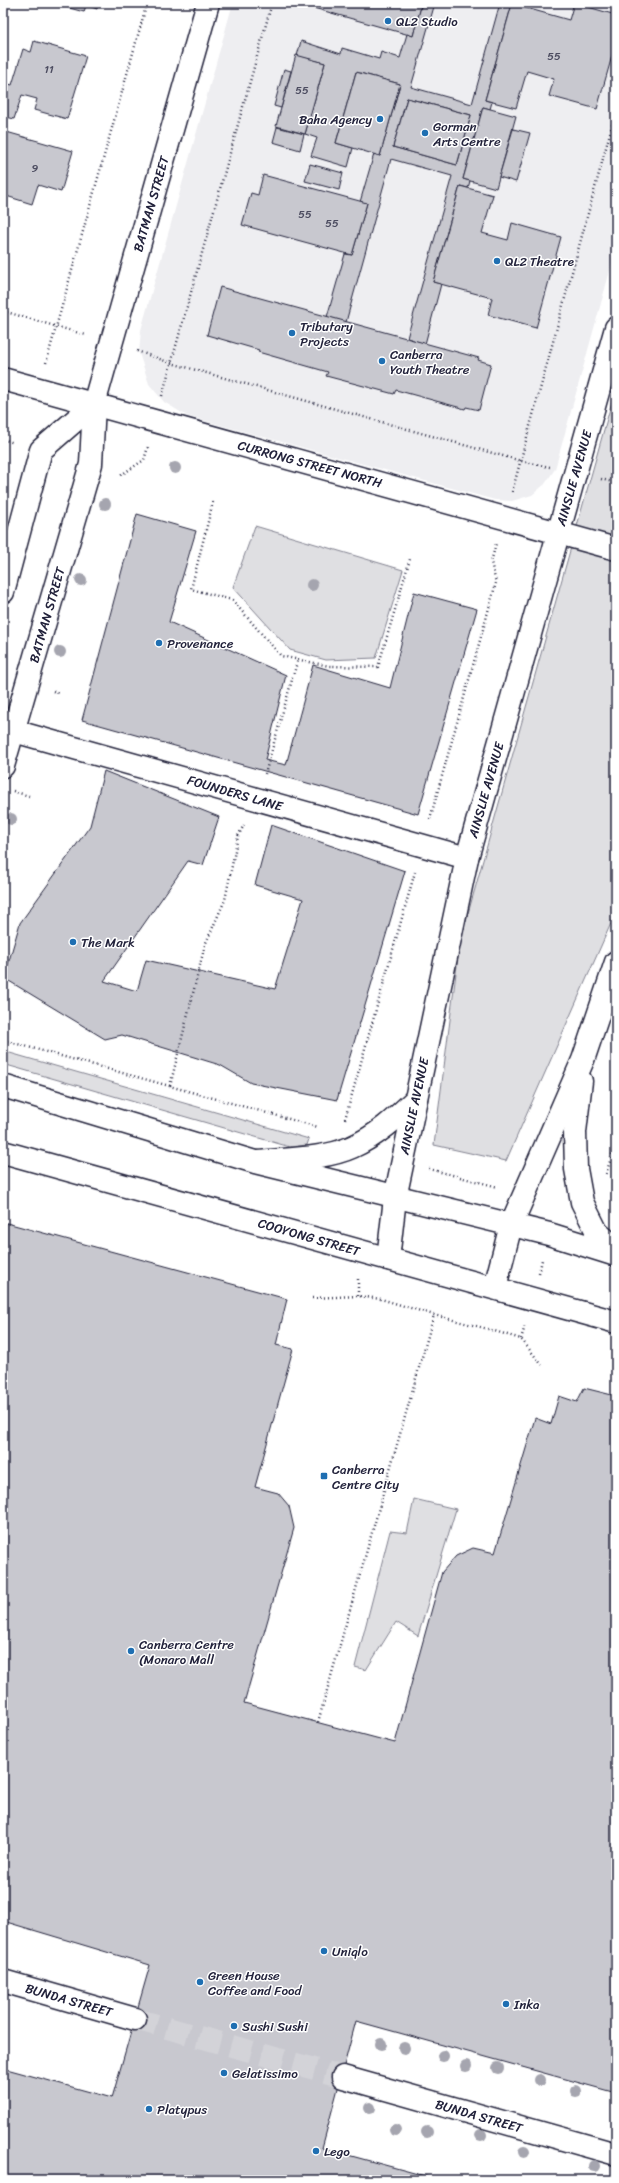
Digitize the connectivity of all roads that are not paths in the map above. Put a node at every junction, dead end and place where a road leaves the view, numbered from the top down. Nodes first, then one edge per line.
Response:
1 (208, 3) edge
2 (616, 328) edge
3 (3, 379) edge
4 (94, 404) junction
5 (558, 533) junction
6 (616, 549) edge
7 (3, 592) edge
8 (8, 730) edge
9 (3, 766) edge
10 (467, 858) junction
11 (616, 962) edge
12 (583, 1060) junction
13 (3, 1086) edge
14 (416, 1099) junction
15 (3, 1152) edge
16 (255, 1162) junction
17 (395, 1198) junction
18 (511, 1225) junction
19 (616, 1249) edge
20 (616, 1255) edge
21 (388, 1259) junction
22 (496, 1287) junction
23 (616, 1322) edge
24 (3, 1981) edge
25 (135, 2018) tunnel mouth
26 (343, 2077) tunnel mouth
27 (616, 2154) edge

1 - 4 main road, BATMAN STREET
2 - 5 main road, AINSLIE AVENUE
3 - 4 main road, CURRONG STREET NORTH
4 - 5 main road, CURRONG STREET NORTH
4 - 7 main road
4 - 8 main road, BATMAN STREET
5 - 6 main road, CURRONG STREET NORTH
5 - 10 main road, AINSLIE AVENUE
8 - 9 main road, BATMAN STREET
8 - 10 main road, FOUNDERS LANE
10 - 14 main road, AINSLIE AVENUE
11 - 12 main road
12 - 18 main road
12 - 19 main road
13 - 16 main road
14 - 16 main road
14 - 17 main road, AINSLIE AVENUE
15 - 21 main road, COOYONG STREET
16 - 17 main road
17 - 18 main road
17 - 21 main road, AINSLIE AVENUE
18 - 20 main road
18 - 22 main road
21 - 22 main road, COOYONG STREET
22 - 23 main road, COOYONG STREET
24 - 25 main road, BUNDA STREET
26 - 27 main road, BUNDA STREET

